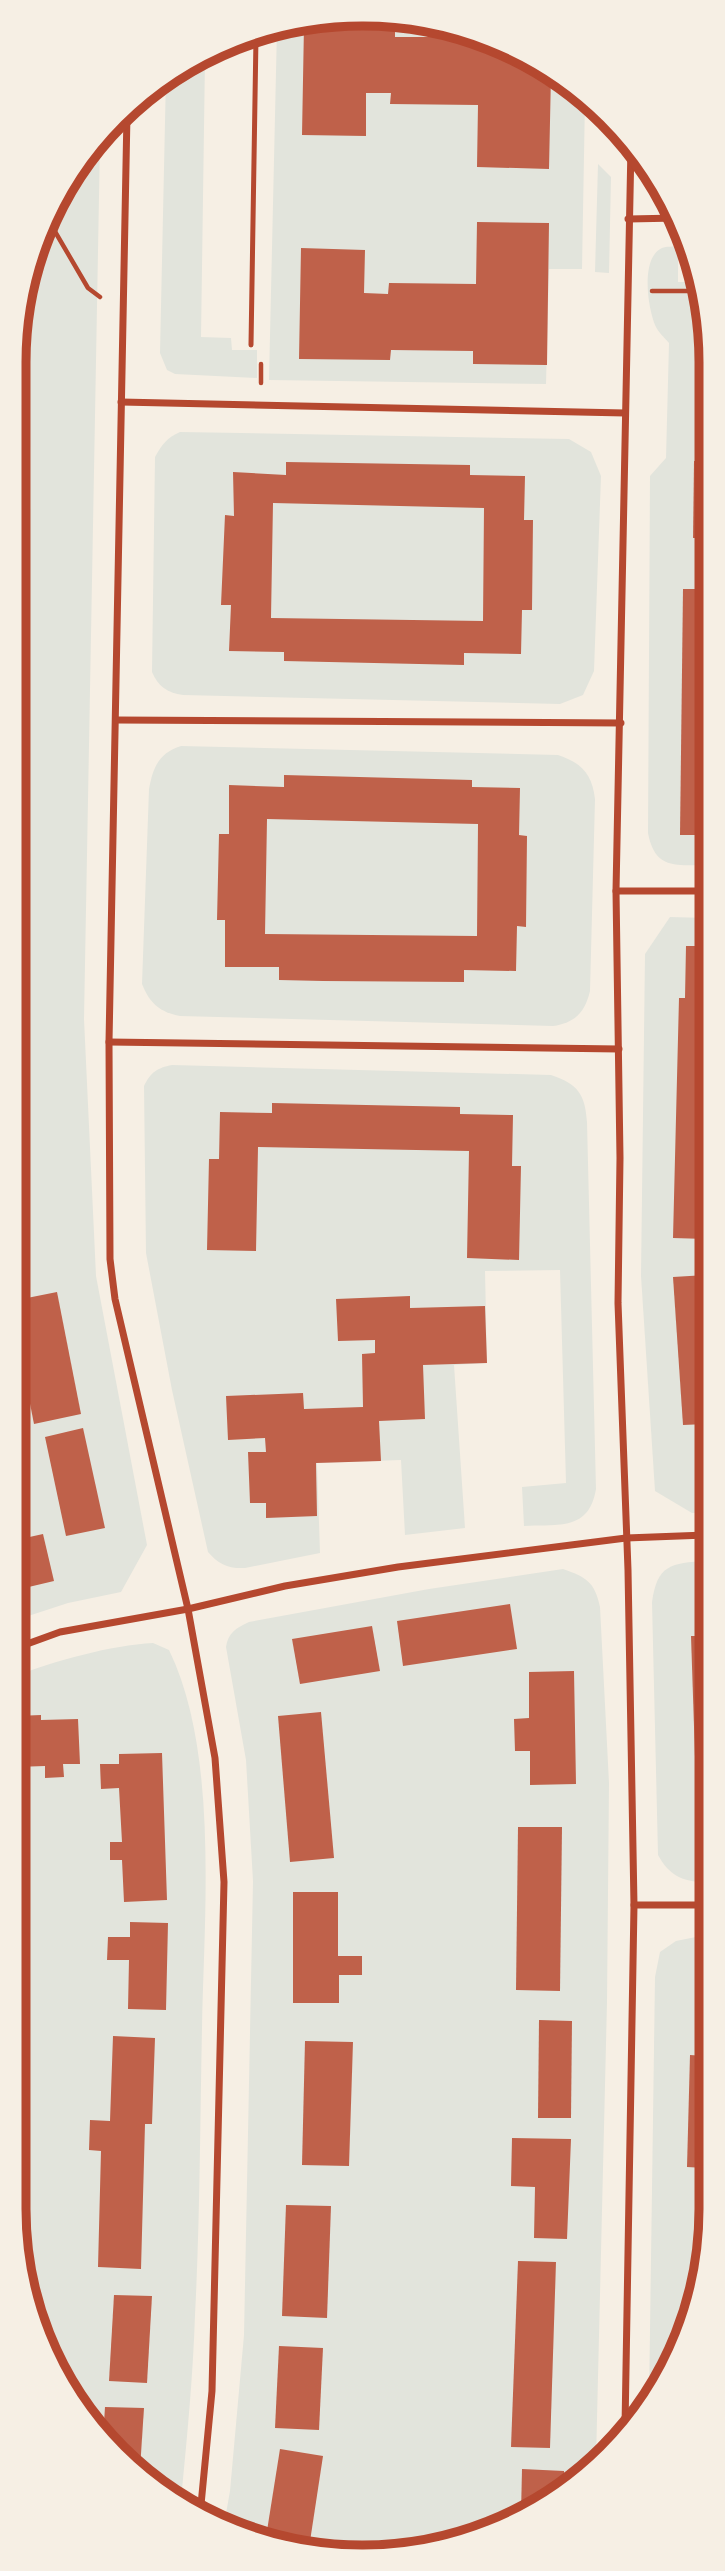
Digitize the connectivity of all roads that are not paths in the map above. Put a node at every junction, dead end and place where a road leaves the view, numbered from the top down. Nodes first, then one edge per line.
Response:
1 (256, 43) edge
2 (127, 123) edge
3 (630, 160) edge
4 (666, 218) edge
5 (628, 219) junction
6 (251, 345) dead end
7 (121, 402) junction
8 (625, 413) junction
9 (116, 720) junction
10 (621, 723) junction
11 (616, 891) junction
12 (699, 891) edge
13 (109, 1042) junction
14 (619, 1049) junction
15 (699, 1535) edge
16 (626, 1538) junction
17 (188, 1609) junction
18 (26, 1644) edge
19 (634, 1905) junction
20 (699, 1905) edge
21 (625, 2418) edge
22 (201, 2504) edge

1 - 6 lane
2 - 7 street
3 - 5 street
4 - 5 street
5 - 8 street
7 - 8 street
7 - 9 street
8 - 10 street
9 - 10 street
9 - 13 street
10 - 11 street
11 - 12 street
11 - 14 street
13 - 14 street
13 - 17 street
14 - 16 street
15 - 16 street
16 - 17 street
16 - 19 street
17 - 18 street
17 - 22 street
19 - 20 street
19 - 21 street

